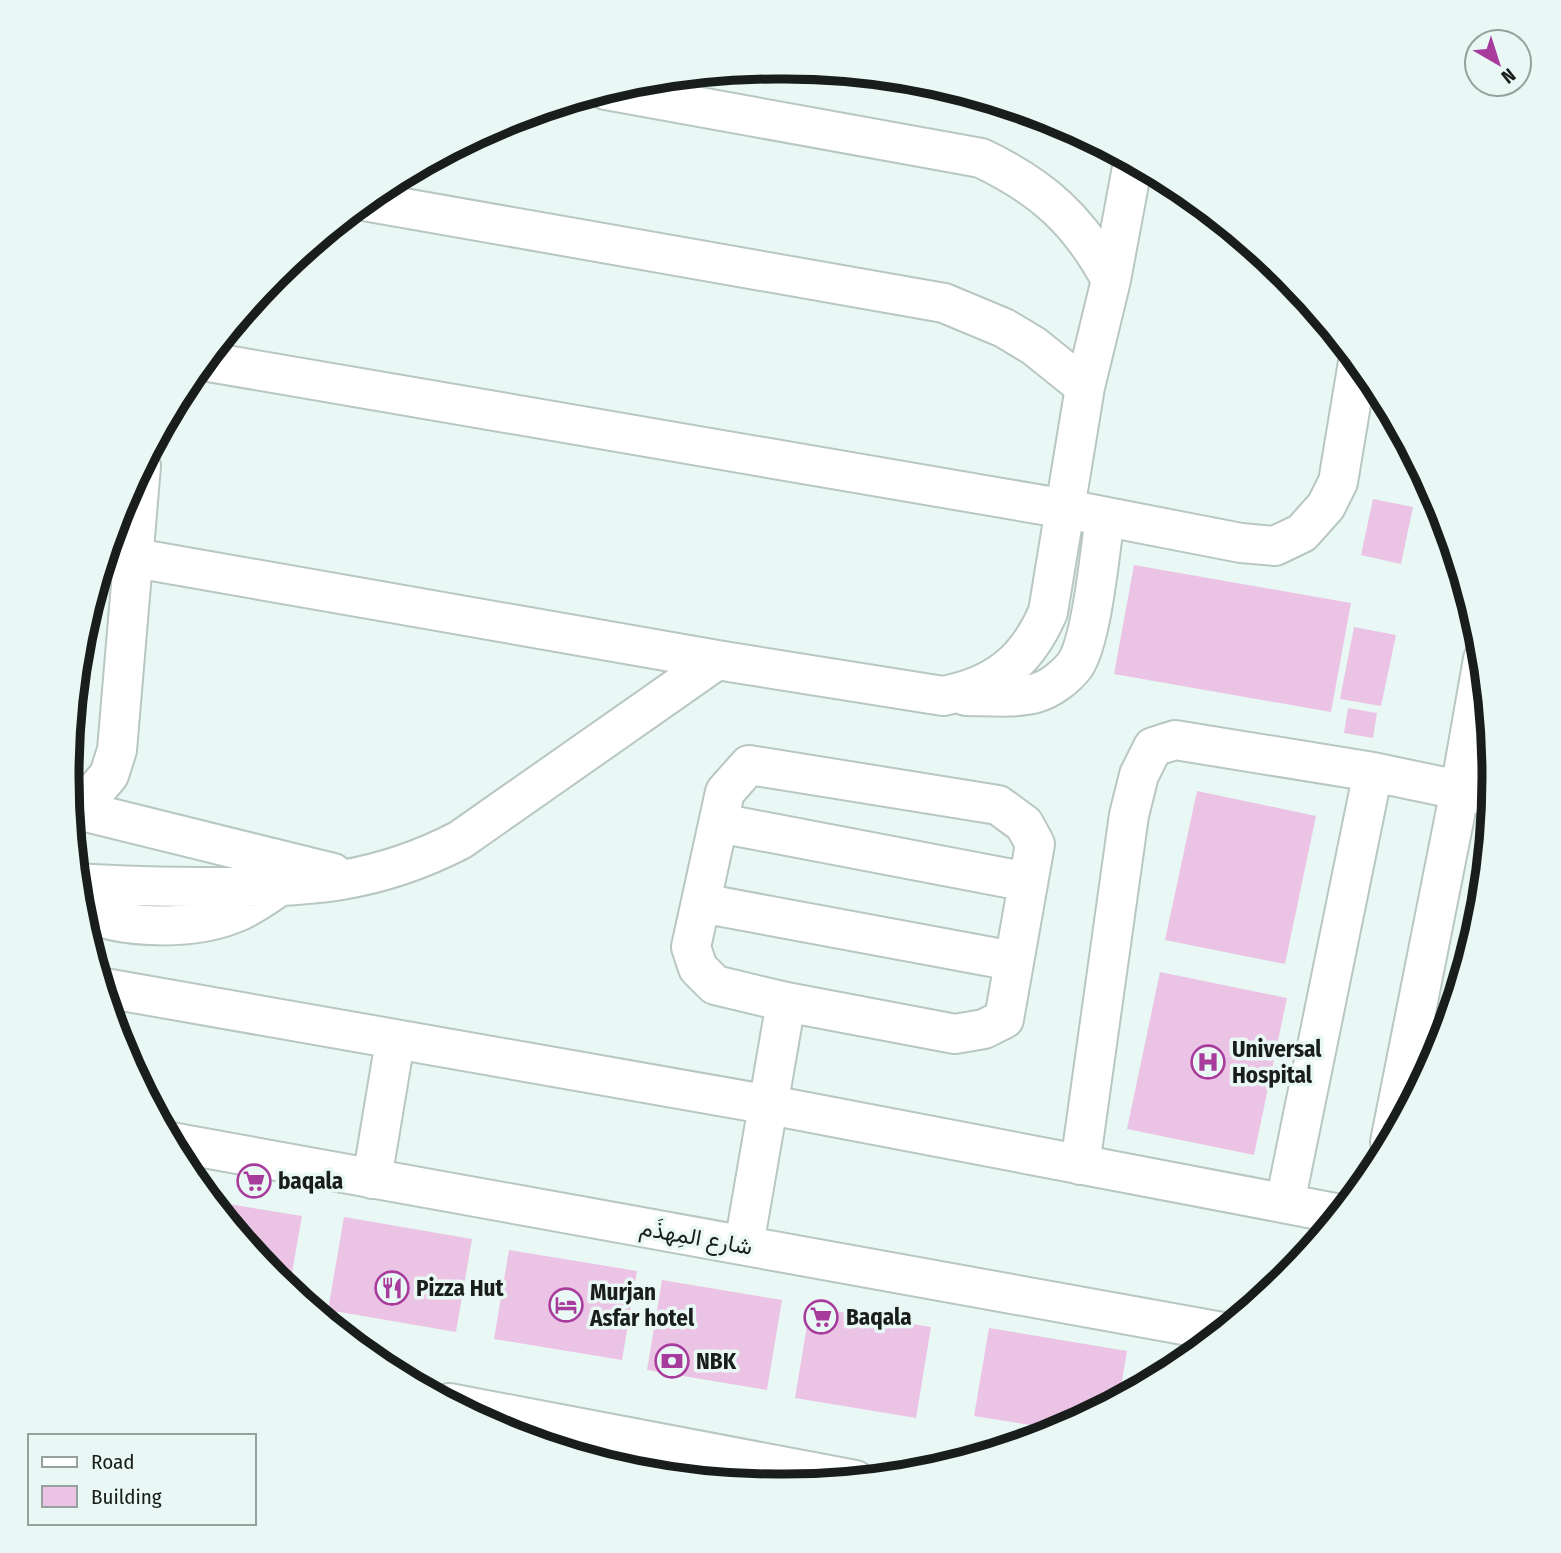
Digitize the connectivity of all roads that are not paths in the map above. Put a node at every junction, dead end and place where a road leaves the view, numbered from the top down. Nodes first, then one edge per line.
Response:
1 (630, 94) edge
2 (1131, 171) edge
3 (378, 204) edge
4 (1111, 280) junction
5 (214, 364) edge
6 (1356, 376) edge
7 (1085, 387) junction
8 (139, 493) edge
9 (1066, 509) junction
10 (1105, 517) junction
11 (135, 558) junction
12 (717, 660) junction
13 (943, 696) junction
14 (1480, 720) edge
15 (1373, 772) junction
16 (1476, 794) edge
17 (80, 804) edge
18 (80, 810) edge
19 (719, 823) junction
20 (356, 879) junction
21 (1028, 882) junction
22 (87, 884) edge
23 (278, 887) junction
24 (701, 903) junction
25 (92, 914) edge
26 (1013, 961) junction
27 (113, 989) edge
28 (786, 1002) junction
29 (395, 1041) junction
30 (770, 1105) junction
31 (1399, 1106) edge
32 (184, 1144) edge
33 (1080, 1165) junction
34 (372, 1179) junction
35 (1285, 1203) junction
36 (1329, 1212) edge
37 (744, 1245) junction
38 (1209, 1330) edge
39 (485, 1410) edge
40 (819, 1473) edge

1 - 4 street
2 - 4 street
3 - 7 street
4 - 7 street
5 - 9 street
6 - 10 street
7 - 9 street
8 - 11 street
9 - 10 street
9 - 13 street
10 - 13 street
11 - 12 street
11 - 17 street
12 - 13 street
12 - 20 street
14 - 16 street
15 - 16 street
15 - 33 street
15 - 35 street
16 - 31 street
18 - 20 street
19 - 21 street
19 - 21 street
19 - 24 street
20 - 23 street
21 - 26 street
22 - 23 street
23 - 25 street
24 - 26 street
24 - 28 street
26 - 28 street
27 - 29 street
28 - 30 street
29 - 30 street
29 - 34 street
30 - 33 street
30 - 37 street
32 - 34 street, شارع المِهذَم
33 - 35 street
34 - 37 street, شارع المِهذَم
35 - 36 street
37 - 38 street, شارع المِهذَم
39 - 40 street

